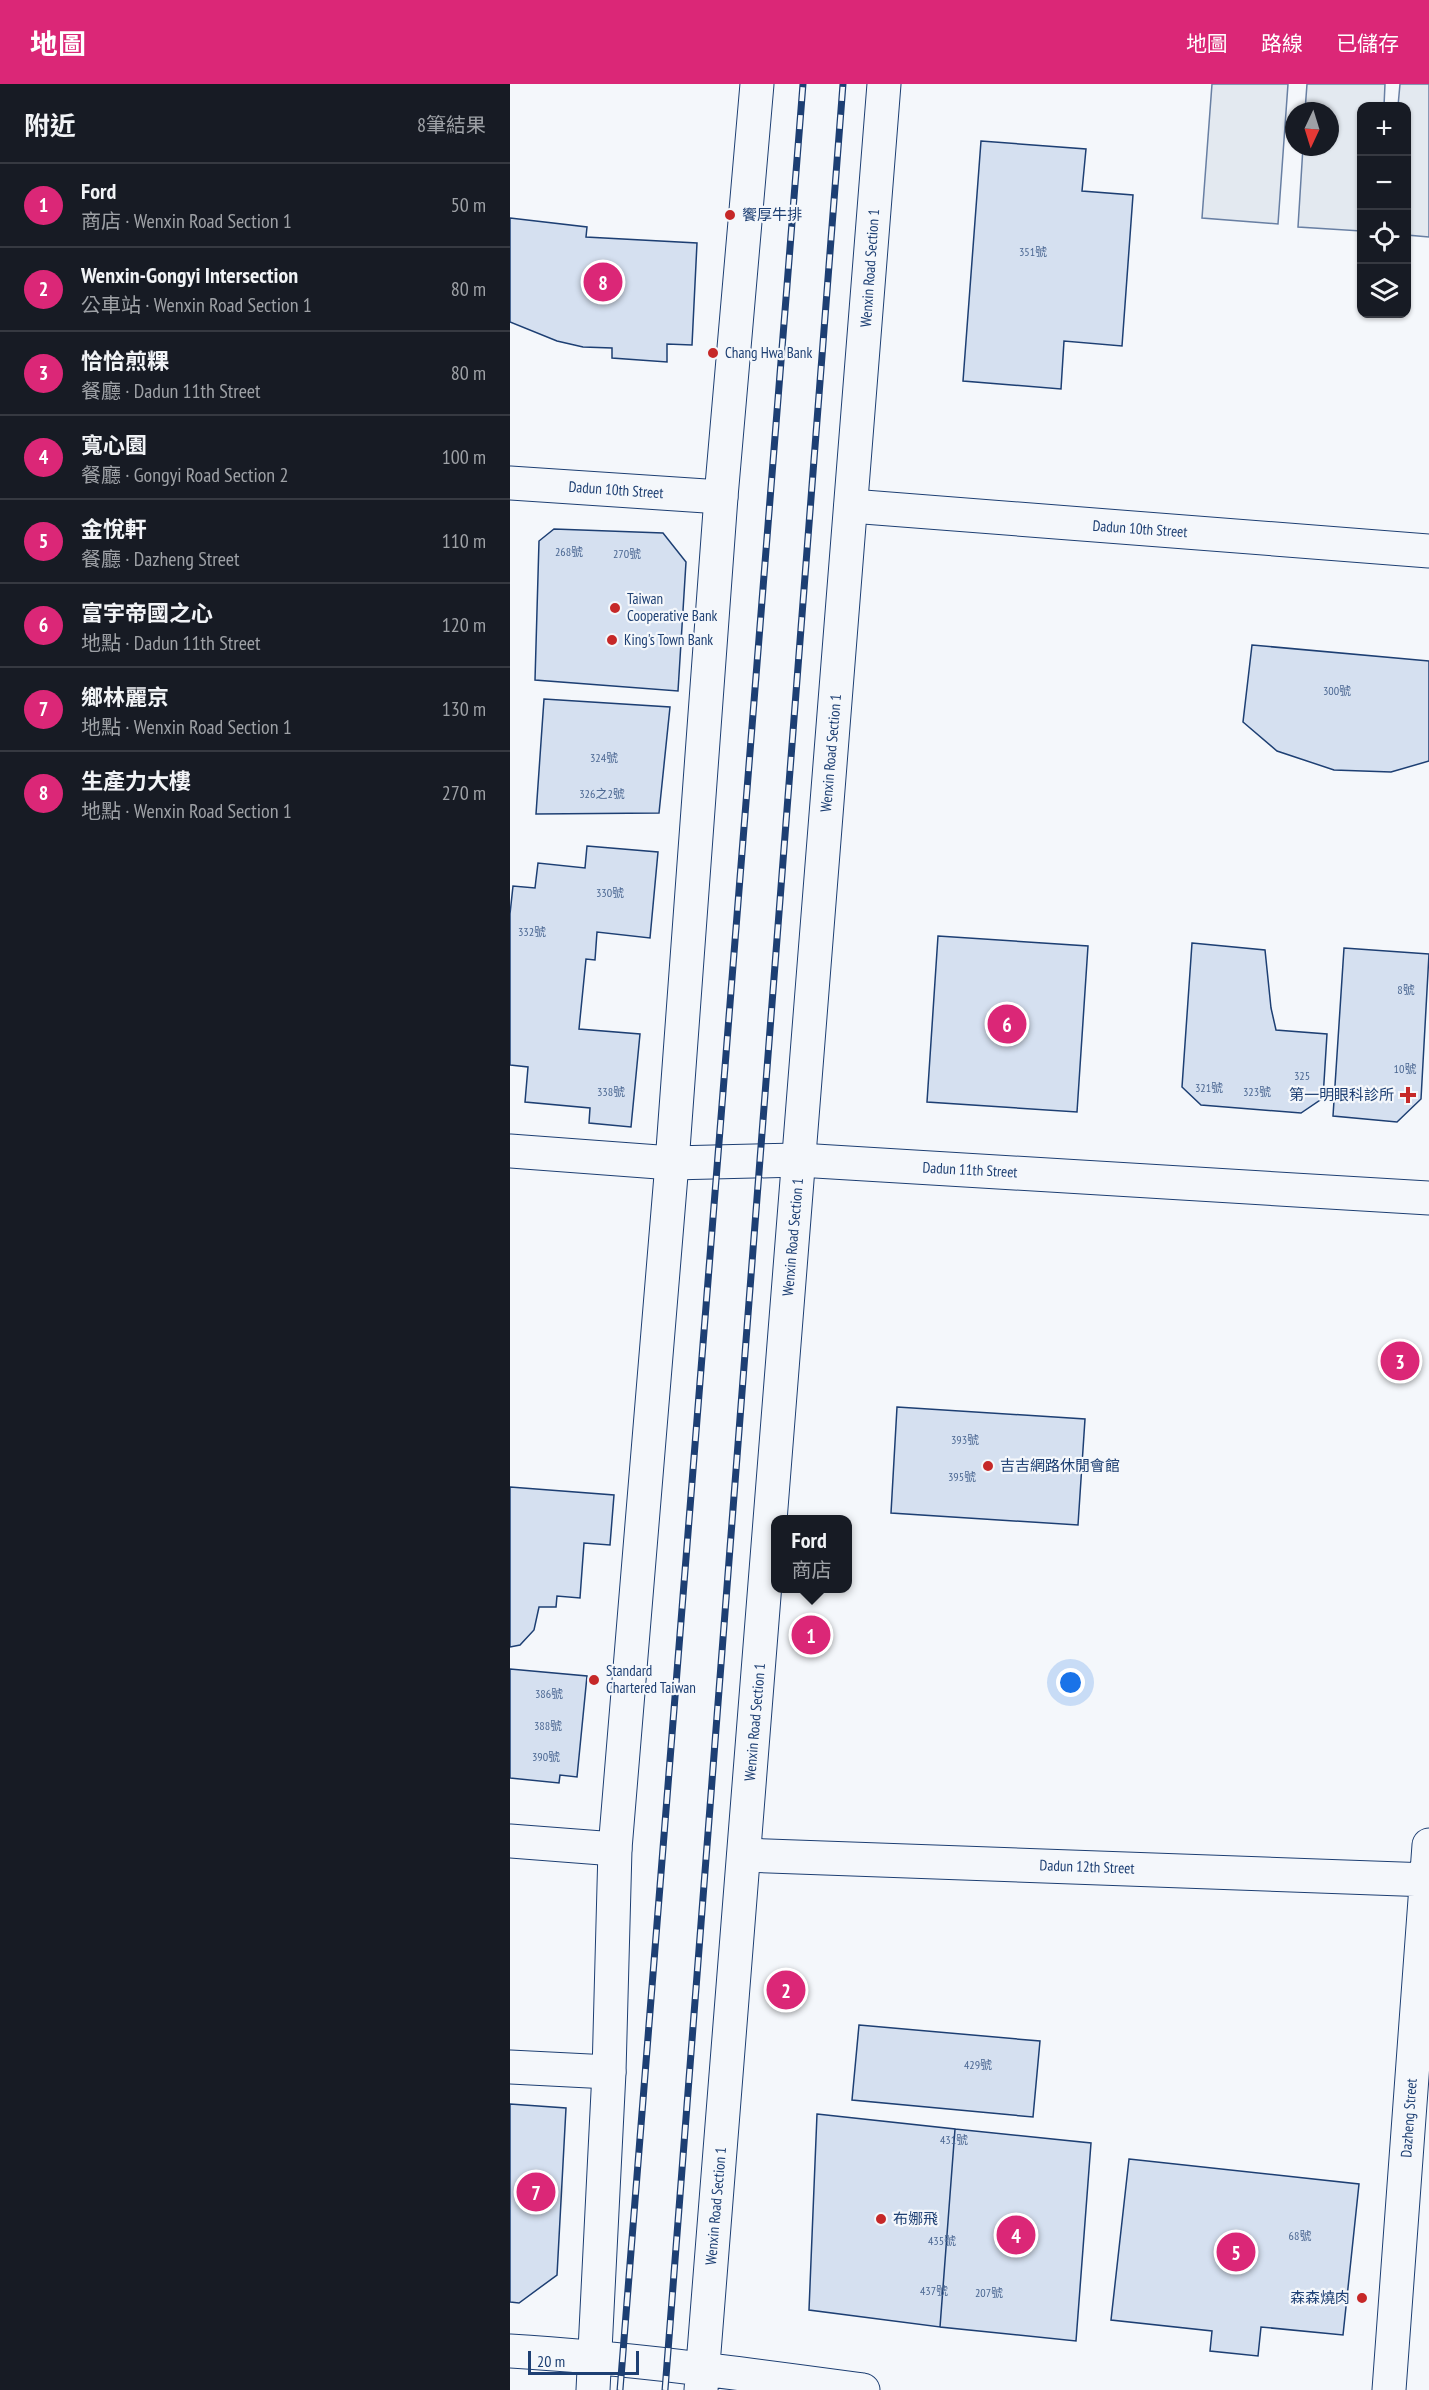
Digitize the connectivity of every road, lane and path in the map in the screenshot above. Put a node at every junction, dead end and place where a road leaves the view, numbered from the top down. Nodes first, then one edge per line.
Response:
1 (757, 84) edge
2 (884, 84) edge
3 (510, 483) edge
4 (721, 497) junction
5 (851, 506) junction
6 (1429, 551) edge
7 (510, 1151) edge
8 (799, 1160) junction
9 (672, 1163) junction
10 (1429, 1198) edge
11 (510, 1841) edge
12 (1429, 1845) edge
13 (615, 1849) junction
14 (744, 1855) junction
15 (1428, 1880) edge
16 (510, 2067) edge
17 (609, 2072) junction
18 (510, 2351) edge
19 (596, 2356) junction
20 (702, 2379) edge
21 (593, 2390) edge
22 (863, 2390) edge
23 (1389, 2390) edge

1 - 4 main road
2 - 5 main road, Wenxin Road Section 1
3 - 4 main road, Dadun 10th Street
4 - 9 main road
5 - 6 main road, Dadun 10th Street
5 - 8 main road, Wenxin Road Section 1
7 - 9 main road, Dadun 11th Street
8 - 9 main road, Dadun 11th Street
8 - 10 main road, Dadun 11th Street
8 - 14 main road, Wenxin Road Section 1
9 - 13 main road
11 - 13 main road
12 - 15 main road, Dazheng Street
13 - 17 main road
14 - 15 main road, Dadun 12th Street
14 - 20 main road, Wenxin Road Section 1
15 - 23 main road, Dazheng Street
16 - 17 main road
17 - 19 main road
18 - 19 main road
19 - 20 main road
19 - 21 main road
20 - 22 main road

